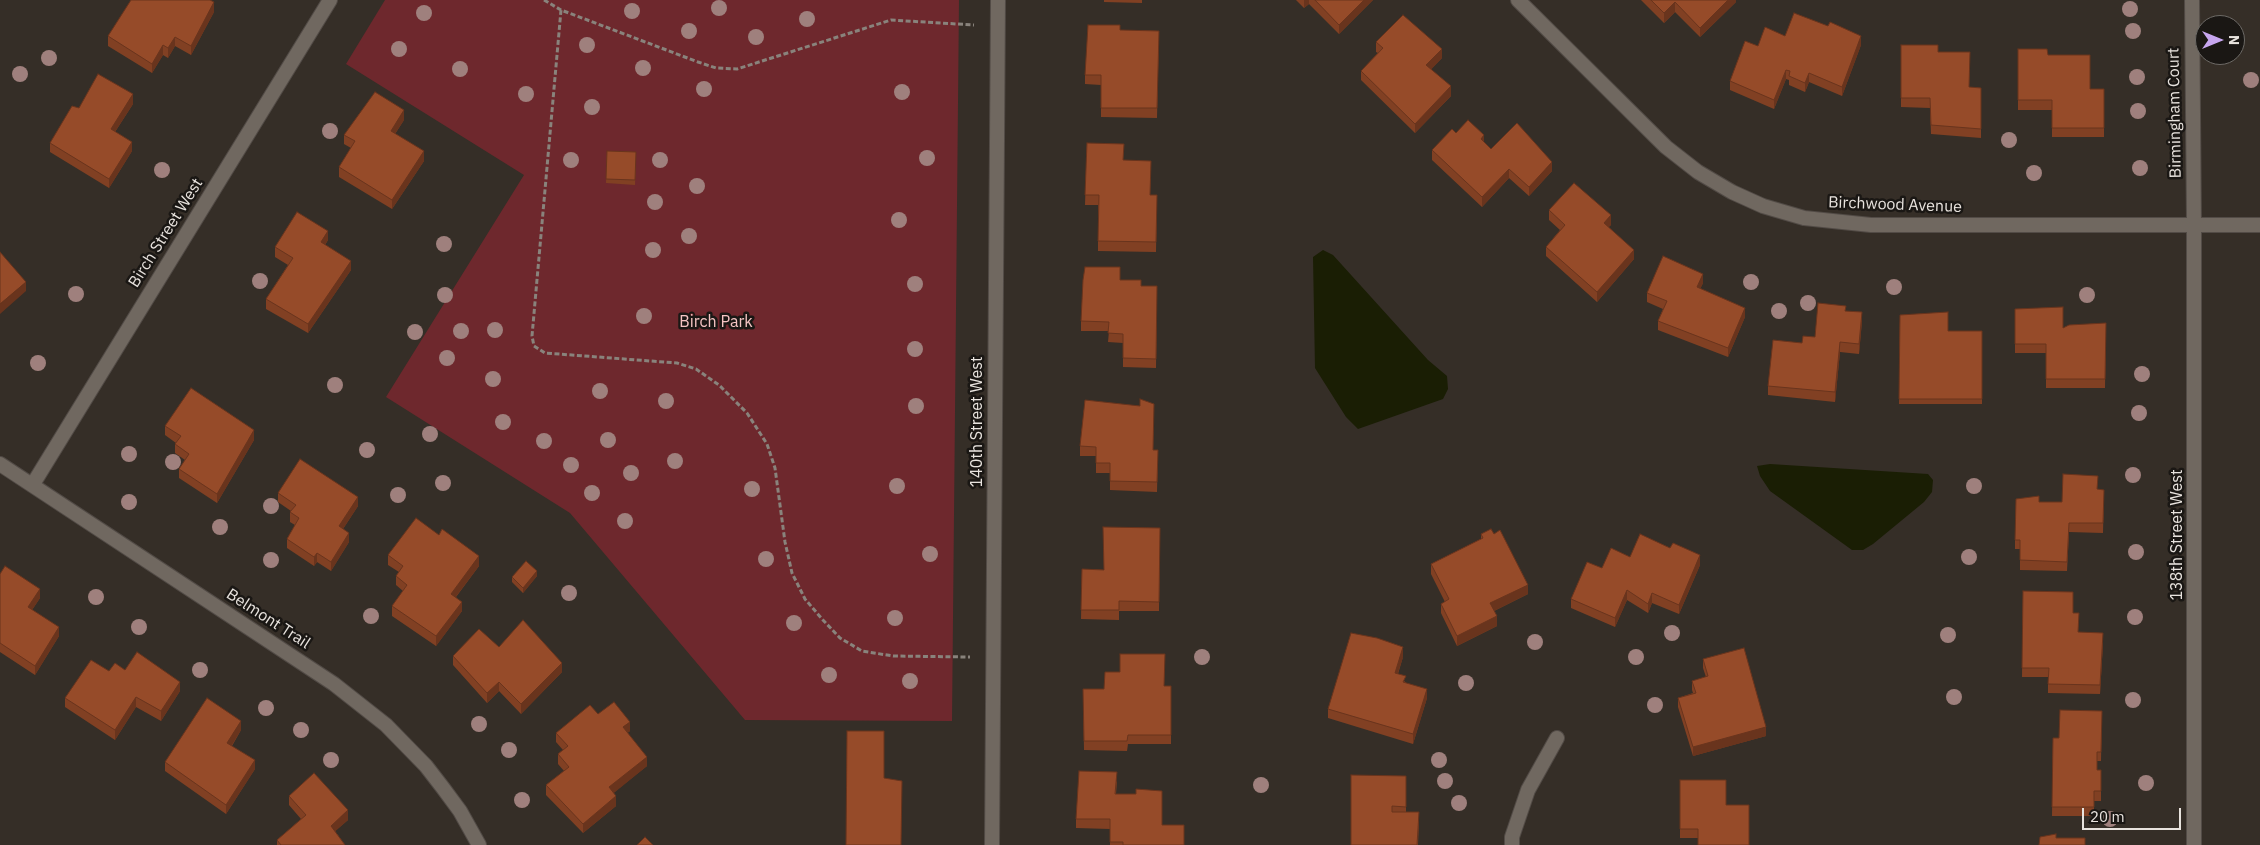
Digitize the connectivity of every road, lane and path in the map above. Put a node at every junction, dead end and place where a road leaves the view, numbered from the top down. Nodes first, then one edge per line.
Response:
1 (330, 0) edge
2 (544, 0) edge
3 (998, 0) edge
4 (1518, 0) edge
5 (2192, 0) edge
6 (561, 10) junction
7 (997, 26) junction
8 (2194, 225) junction
9 (2260, 225) edge
10 (0, 464) edge
11 (33, 484) junction
12 (993, 658) junction
13 (1557, 738) dead end
14 (479, 845) edge
15 (992, 845) edge
16 (1512, 845) edge
17 (2194, 845) edge

1 - 11 street, Birch Street West
2 - 6 path
3 - 7 street, 140th Street West
4 - 8 street, Birchwood Avenue
5 - 8 street, Birmingham Court
6 - 7 path
6 - 12 path
7 - 12 street, 140th Street West
8 - 9 street, Birchwood Avenue
8 - 17 street, 138th Street West
10 - 11 street, Belmont Trail
11 - 14 street, Belmont Trail
12 - 15 street, 140th Street West
13 - 16 street

